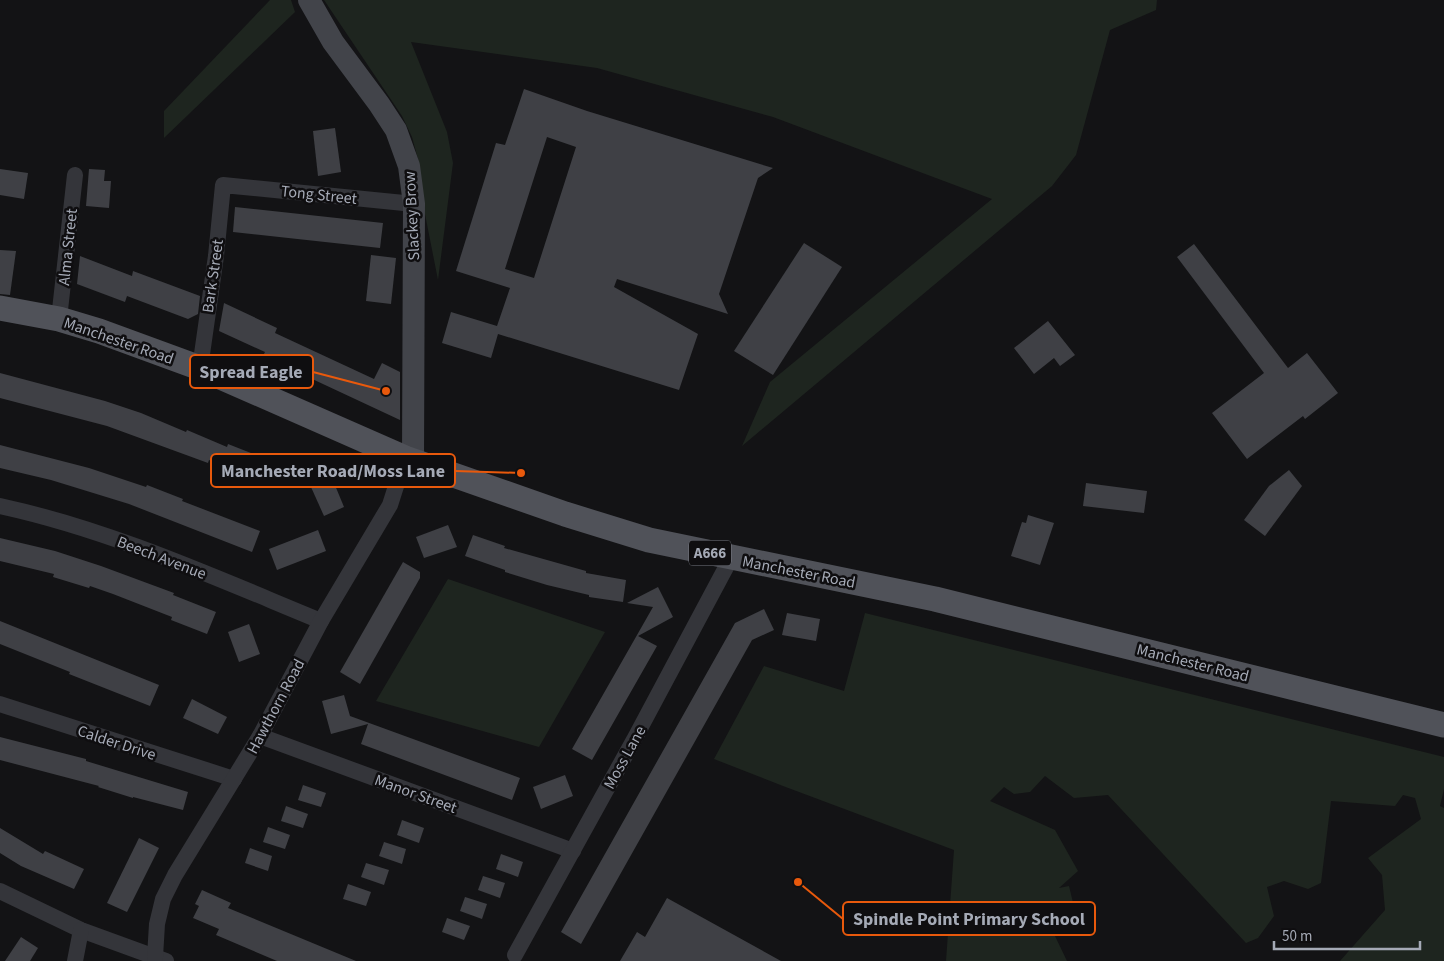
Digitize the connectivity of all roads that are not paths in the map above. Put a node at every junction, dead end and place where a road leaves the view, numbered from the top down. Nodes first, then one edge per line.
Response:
1 (309, 0) edge
2 (75, 175) dead end
3 (223, 185) joint
4 (414, 204) junction
5 (0, 308) edge
6 (59, 319) junction
7 (200, 368) junction
8 (409, 459) junction
9 (0, 506) edge
10 (731, 558) junction
11 (321, 621) junction
12 (0, 704) edge
13 (1444, 725) edge
14 (260, 736) junction
15 (234, 780) junction
16 (573, 850) junction
17 (7, 894) edge
18 (81, 930) junction
19 (515, 955) dead end
20 (161, 959) edge
21 (75, 961) edge

1 - 4 street, Slackey Brow
2 - 6 street, Alma Street
3 - 4 street, Tong Street
3 - 7 street, Bark Street
4 - 8 street, Slackey Brow
5 - 6 main road, Manchester Road / A666
6 - 7 main road, Manchester Road / A666
7 - 8 main road, Manchester Road / A666
8 - 10 main road, Manchester Road / A666
8 - 11 street, Hawthorn Road
9 - 11 street, Beech Avenue
10 - 13 main road, Manchester Road / A666
10 - 16 street, Moss Lane
11 - 14 street, Hawthorn Road
12 - 15 street, Calder Drive
14 - 15 street, Hawthorn Road
14 - 16 street, Manor Street
15 - 20 street, Hawthorn Road
16 - 19 street, Moss Lane
17 - 18 street
18 - 20 street
18 - 21 street

